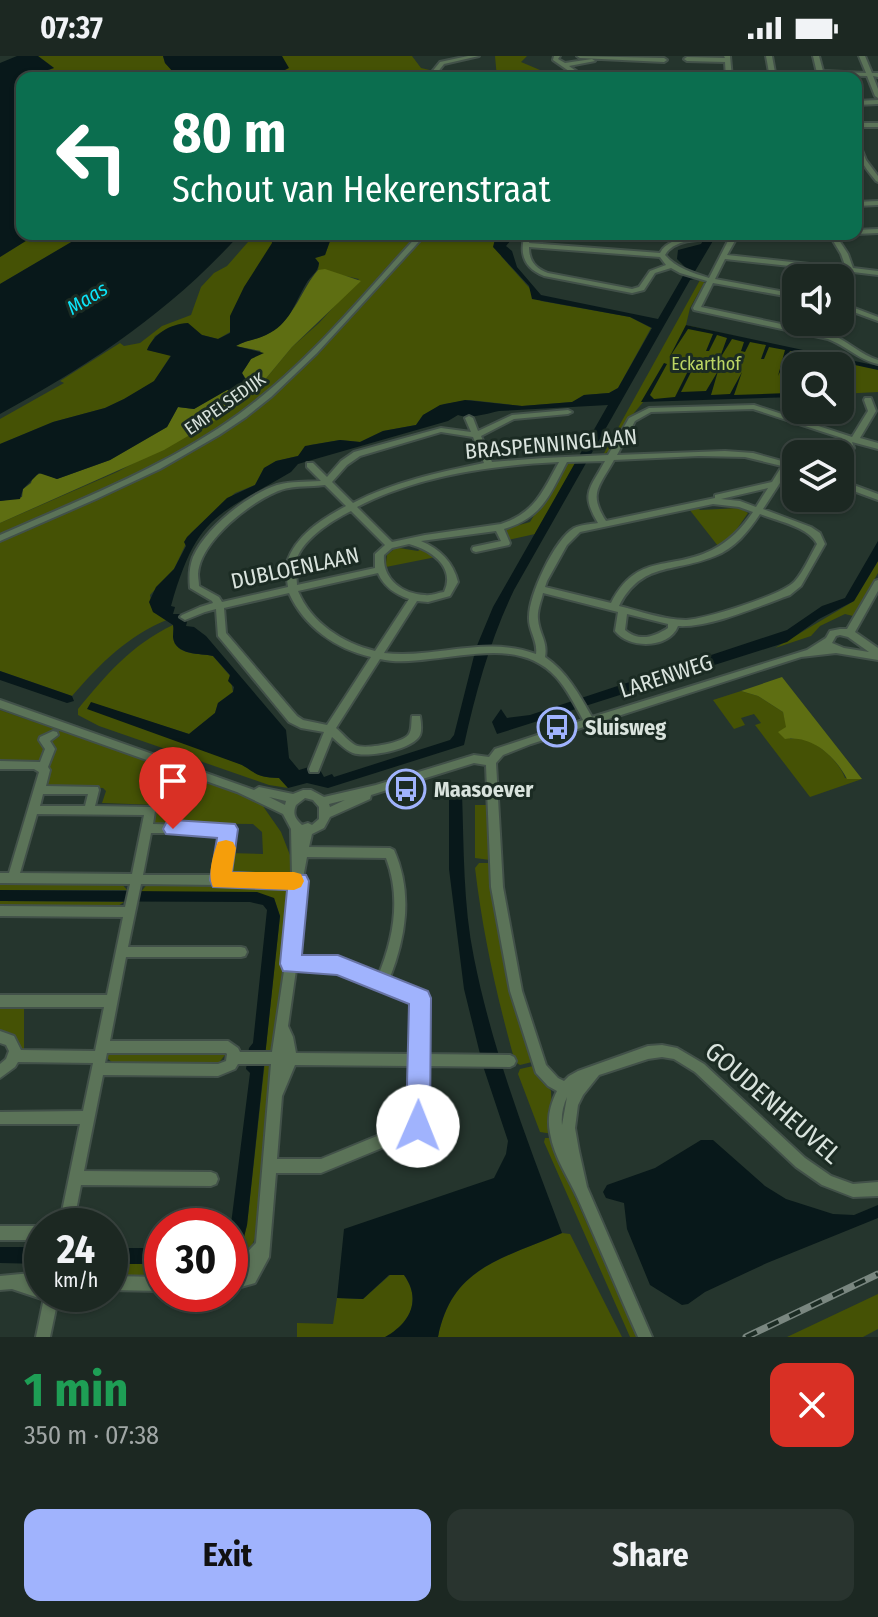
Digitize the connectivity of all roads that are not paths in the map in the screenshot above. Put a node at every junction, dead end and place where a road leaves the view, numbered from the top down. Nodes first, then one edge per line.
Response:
1 (435, 56) edge
2 (476, 56) edge
3 (557, 56) edge
4 (580, 56) edge
5 (862, 56) edge
6 (609, 58) junction
7 (664, 58) edge
8 (728, 58) edge
9 (687, 59) dead end
10 (442, 63) junction
11 (565, 65) junction
12 (435, 72) edge
13 (575, 72) edge
14 (862, 75) edge
15 (870, 75) junction
16 (878, 75) edge
17 (878, 99) edge
18 (862, 158) edge
19 (878, 180) edge
20 (417, 240) edge
21 (527, 240) edge
22 (678, 240) edge
23 (732, 240) edge
24 (836, 240) edge
25 (526, 245) junction
26 (662, 255) junction
27 (723, 257) junction
28 (788, 264) edge
29 (849, 264) edge
30 (669, 266) junction
31 (854, 271) edge
32 (878, 273) edge
33 (711, 279) junction
34 (782, 293) edge
35 (854, 309) edge
36 (878, 316) edge
37 (878, 362) edge
38 (868, 400) dead end
39 (568, 412) dead end
40 (469, 418) dead end
41 (476, 435) junction
42 (852, 439) junction
43 (878, 446) edge
44 (610, 458) junction
45 (567, 460) junction
46 (310, 465) dead end
47 (489, 465) junction
48 (782, 465) edge
49 (782, 477) edge
50 (327, 482) junction
51 (775, 484) junction
52 (854, 488) edge
53 (878, 497) edge
54 (713, 501) junction
55 (351, 507) junction
56 (757, 509) junction
57 (603, 523) junction
58 (498, 527) junction
59 (0, 538) edge
60 (409, 541) junction
61 (389, 544) junction
62 (476, 549) dead end
63 (379, 570) junction
64 (878, 583) edge
65 (292, 589) junction
66 (539, 589) junction
67 (413, 600) junction
68 (220, 605) junction
69 (619, 608) junction
70 (185, 617) dead end
71 (673, 622) junction
72 (850, 632) junction
73 (833, 645) junction
74 (860, 647) junction
75 (878, 655) edge
76 (376, 657) junction
77 (540, 659) junction
78 (0, 704) edge
79 (587, 718) junction
80 (416, 719) dead end
81 (330, 729) junction
82 (53, 735) dead end
83 (491, 762) junction
84 (0, 765) edge
85 (43, 767) junction
86 (314, 769) dead end
87 (241, 789) junction
88 (40, 790) junction
89 (296, 799) junction
90 (326, 807) junction
91 (33, 810) junction
92 (89, 810) junction
93 (287, 811) junction
94 (296, 826) junction
95 (147, 828) junction
96 (308, 828) junction
97 (306, 852) dead end
98 (298, 877) junction
99 (0, 878) edge
100 (13, 878) junction
101 (220, 880) junction
102 (136, 884) junction
103 (130, 909) junction
104 (2, 911) edge
105 (0, 925) edge
106 (121, 952) junction
107 (241, 952) dead end
108 (291, 964) junction
109 (382, 982) junction
110 (0, 1001) edge
111 (111, 1001) junction
112 (0, 1037) edge
113 (15, 1056) junction
114 (100, 1058) junction
115 (240, 1058) junction
116 (279, 1059) junction
117 (419, 1060) junction
118 (510, 1061) dead end
119 (0, 1072) edge
120 (570, 1092) junction
121 (88, 1117) junction
122 (0, 1118) edge
123 (270, 1166) junction
124 (75, 1178) junction
125 (211, 1179) dead end
126 (878, 1189) edge
127 (69, 1208) edge
128 (0, 1233) edge
129 (24, 1233) edge
130 (248, 1279) edge
131 (48, 1312) edge
132 (43, 1337) edge
133 (645, 1337) edge

1 - 10 street
2 - 10 street
3 - 11 street
4 - 6 street
5 - 15 street
6 - 7 street
6 - 11 street
8 - 9 street
10 - 12 street
11 - 13 street
14 - 15 street
15 - 16 street
15 - 17 street
18 - 19 street
20 - 59 street, EMPELSEDIJK
21 - 25 street
22 - 26 street
23 - 27 street
24 - 29 street
25 - 26 street
25 - 30 street
26 - 30 street
27 - 28 street
27 - 33 street
30 - 33 street
31 - 32 street
33 - 34 street
33 - 37 street
35 - 36 street
38 - 42 street
39 - 41 street
40 - 41 street
41 - 47 street
41 - 50 street
42 - 43 street
42 - 44 street
44 - 45 street, BRASPENNINGLAAN
44 - 48 street, BRASPENNINGLAAN
44 - 57 street
45 - 47 street, BRASPENNINGLAAN
45 - 58 street
46 - 50 street
47 - 55 street, BRASPENNINGLAAN
49 - 51 street
50 - 55 street
50 - 68 street
51 - 54 street
51 - 56 street
52 - 53 street
54 - 56 street
54 - 57 street
55 - 61 street
55 - 65 street, BRASPENNINGLAAN
56 - 69 street
56 - 71 street
57 - 66 street
58 - 60 street
58 - 62 street
60 - 61 street
60 - 67 street
61 - 63 street
63 - 65 street, DUBLOENLAAN
63 - 67 street
64 - 72 street
65 - 68 street, DUBLOENLAAN
65 - 76 street
66 - 69 street
66 - 77 street
67 - 76 street
68 - 70 street, DUBLOENLAAN
68 - 81 street, DUBLOENLAAN
69 - 71 street
69 - 71 street
72 - 73 street
72 - 74 street
73 - 74 street
73 - 79 street, LARENWEG
74 - 75 street
76 - 77 street
76 - 81 street
77 - 79 street
78 - 87 street
79 - 83 street, LARENWEG
80 - 81 street, DUBLOENLAAN
81 - 86 street
82 - 85 street
83 - 90 street, LARENWEG
83 - 120 street
84 - 85 street
85 - 88 street
87 - 89 street
87 - 93 street
88 - 91 street
88 - 92 street
89 - 90 street
89 - 93 street
90 - 96 street
91 - 92 street
91 - 100 street
92 - 95 street
93 - 94 street
94 - 96 street
94 - 98 street
95 - 101 street
95 - 102 street
96 - 98 street
97 - 109 street
98 - 101 street
98 - 108 street
99 - 100 street
100 - 102 street
101 - 102 street
102 - 103 street
103 - 104 street
103 - 106 street
104 - 105 street
106 - 107 street
106 - 111 street
108 - 109 street
108 - 116 street
109 - 117 street
110 - 111 street
111 - 114 street
112 - 113 street
113 - 114 street
113 - 119 street
114 - 115 street
114 - 115 street
114 - 121 street
115 - 116 street
116 - 117 street
116 - 123 street
117 - 118 street
117 - 123 street
120 - 126 street, GOUDENHEUVEL
120 - 133 street
121 - 122 street
121 - 124 street
123 - 130 street
124 - 125 street
124 - 127 street
128 - 129 street
131 - 132 street

